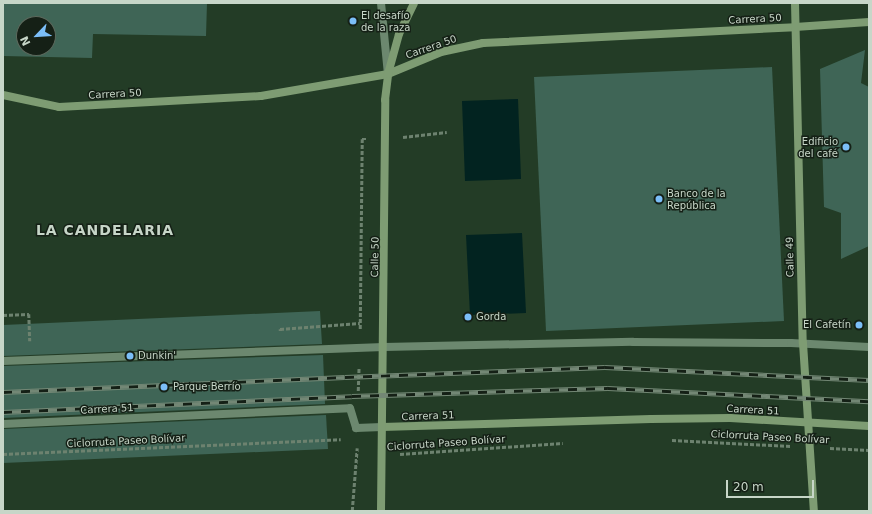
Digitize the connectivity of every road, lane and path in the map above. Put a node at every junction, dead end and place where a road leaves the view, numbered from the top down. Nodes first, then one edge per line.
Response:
1 (380, 3) edge
2 (414, 3) edge
3 (795, 3) edge
4 (869, 22) edge
5 (795, 27) junction
6 (388, 74) junction
7 (3, 95) edge
8 (3, 315) edge
9 (360, 323) dead end
10 (280, 329) dead end
11 (30, 339) dead end
12 (803, 343) junction
13 (384, 346) junction
14 (869, 347) edge
15 (3, 361) edge
16 (807, 423) junction
17 (3, 424) edge
18 (869, 426) edge
19 (382, 427) junction
20 (666, 440) dead end
21 (344, 441) dead end
22 (569, 443) dead end
23 (353, 445) dead end
24 (809, 447) junction
25 (869, 450) edge
26 (3, 454) edge
27 (381, 455) junction
28 (381, 511) edge
29 (814, 511) edge

1 - 6 street, Calle 50
2 - 6 main road
3 - 5 main road, Calle 49
4 - 5 main road, Carrera 50
5 - 6 main road, Carrera 50
5 - 12 main road, Calle 49
6 - 7 main road, Carrera 50
6 - 13 main road, Calle 50
8 - 11 path
9 - 10 path
12 - 13 street
12 - 14 street
12 - 16 main road, Calle 49
13 - 15 street
13 - 19 main road, Calle 50
16 - 18 main road, Carrera 51
16 - 19 main road, Carrera 51
16 - 24 main road, Calle 49
17 - 19 street, Carrera 51
19 - 27 main road, Calle 50
20 - 24 path, Ciclorruta Paseo Bolívar
21 - 26 path, Ciclorruta Paseo Bolívar
22 - 27 path, Ciclorruta Paseo Bolívar
23 - 27 path, Ciclorruta Paseo Bolívar
24 - 25 path, Ciclorruta Paseo Bolívar
24 - 29 main road, Calle 49
27 - 28 main road, Calle 50

